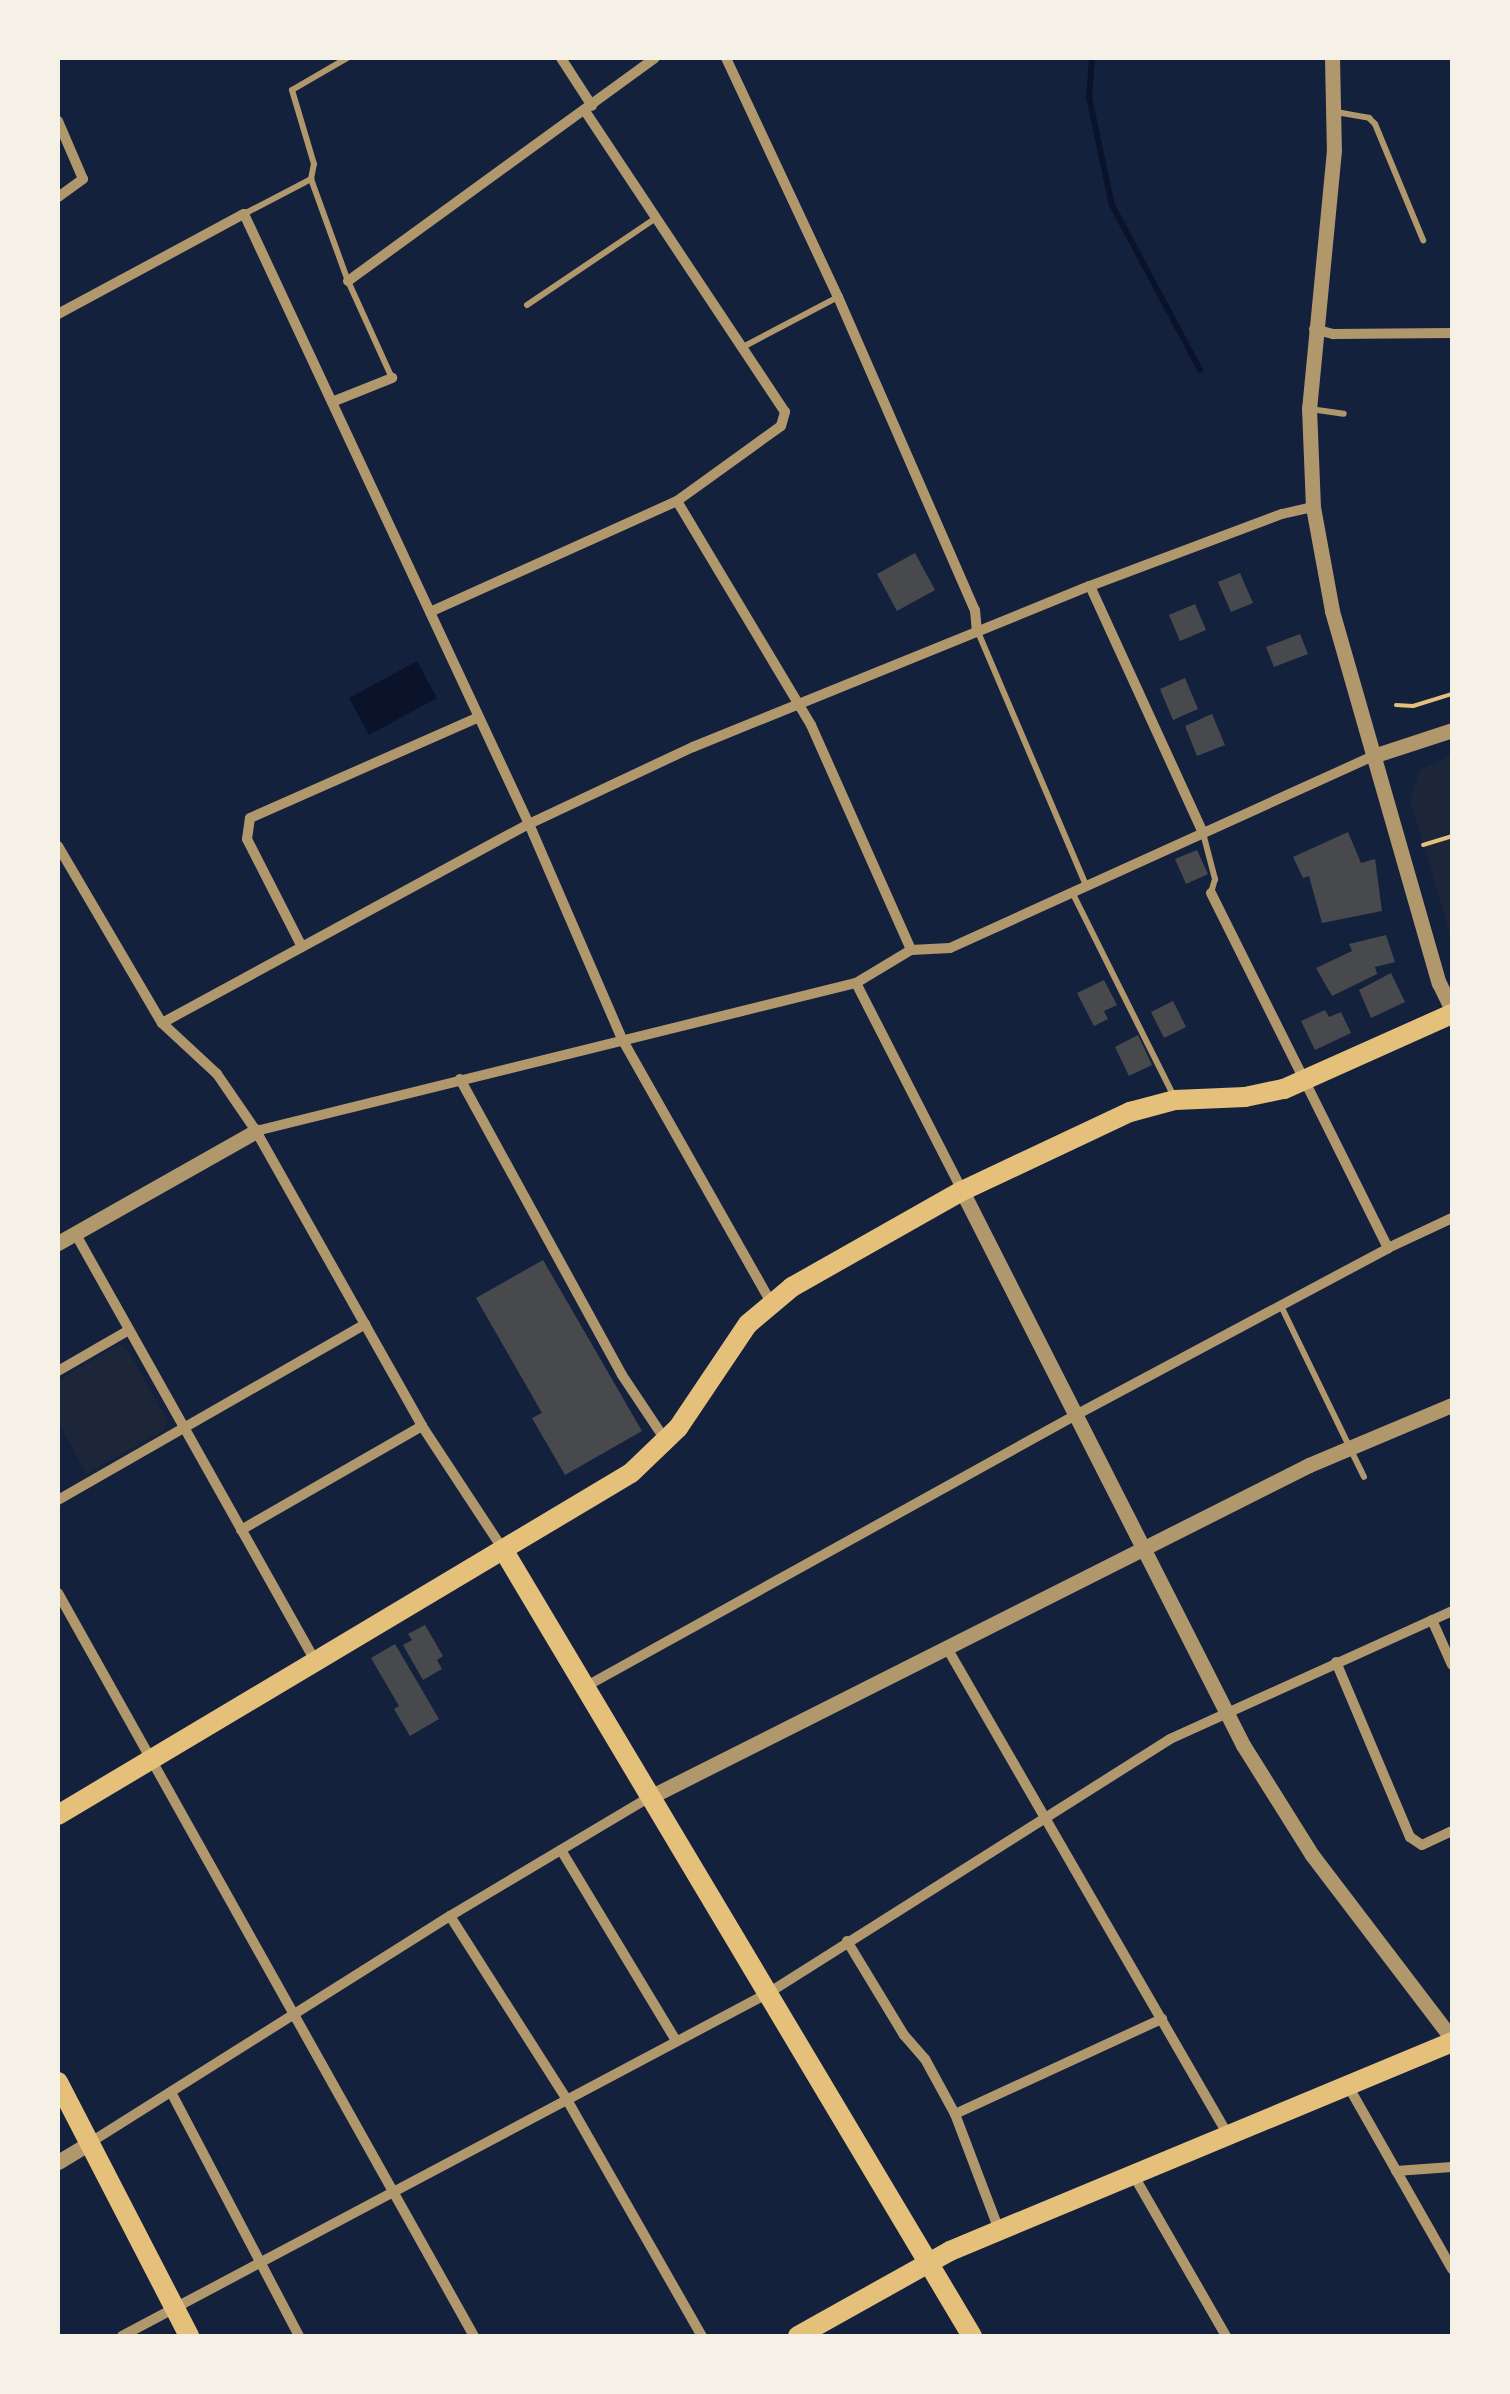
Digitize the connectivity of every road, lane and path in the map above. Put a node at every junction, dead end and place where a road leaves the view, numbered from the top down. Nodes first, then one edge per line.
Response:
1 (347, 58) edge
2 (561, 58) edge
3 (655, 58) edge
4 (726, 58) edge
5 (1332, 58) edge
6 (589, 109) junction
7 (1336, 112) junction
8 (58, 121) edge
9 (311, 179) junction
10 (58, 196) edge
11 (244, 214) junction
12 (656, 218) junction
13 (1423, 240) dead end
14 (348, 281) junction
15 (838, 297) junction
16 (526, 306) dead end
17 (58, 314) edge
18 (1314, 330) junction
19 (1452, 333) edge
20 (743, 347) junction
21 (392, 378) joint
22 (332, 402) junction
23 (1308, 408) junction
24 (1344, 414) dead end
25 (677, 501) junction
26 (1313, 508) junction
27 (1090, 586) junction
28 (430, 612) junction
29 (977, 630) junction
30 (1452, 694) edge
31 (796, 704) junction
32 (1396, 705) dead end
33 (480, 718) junction
34 (1452, 730) edge
35 (1376, 755) junction
36 (530, 824) junction
37 (1202, 832) junction
38 (1452, 836) edge
39 (1424, 845) dead end
40 (58, 846) edge
41 (1086, 884) junction
42 (1072, 890) junction
43 (1212, 893) joint
44 (301, 945) junction
45 (911, 950) junction
46 (856, 983) junction
47 (1452, 1012) edge
48 (162, 1023) junction
49 (622, 1039) junction
50 (460, 1080) junction
51 (1306, 1081) junction
52 (1175, 1100) junction
53 (256, 1131) junction
54 (962, 1191) junction
55 (1452, 1218) edge
56 (75, 1233) junction
57 (58, 1243) edge
58 (1388, 1248) junction
59 (770, 1302) junction
60 (1281, 1306) junction
61 (364, 1324) junction
62 (129, 1330) junction
63 (58, 1371) edge
64 (1452, 1405) edge
65 (1074, 1416) junction
66 (422, 1426) junction
67 (184, 1428) junction
68 (666, 1441) junction
69 (1351, 1447) junction
70 (1364, 1477) dead end
71 (58, 1500) edge
72 (242, 1530) junction
73 (504, 1551) junction
74 (1144, 1552) junction
75 (58, 1593) edge
76 (1452, 1611) edge
77 (1432, 1620) junction
78 (947, 1648) junction
79 (316, 1662) junction
80 (1336, 1662) junction
81 (1452, 1665) edge
82 (583, 1688) junction
83 (1225, 1712) junction
84 (150, 1761) junction
85 (650, 1797) junction
86 (58, 1815) edge
87 (1046, 1818) junction
88 (1452, 1830) edge
89 (561, 1850) junction
90 (450, 1916) junction
91 (847, 1941) junction
92 (770, 1992) junction
93 (296, 2016) junction
94 (1162, 2019) junction
95 (676, 2041) junction
96 (1452, 2041) edge
97 (58, 2082) edge
98 (1346, 2084) junction
99 (172, 2094) junction
100 (566, 2098) junction
101 (955, 2114) junction
102 (1228, 2135) junction
103 (90, 2142) junction
104 (58, 2162) edge
105 (1452, 2167) edge
106 (1396, 2170) junction
107 (1134, 2176) junction
108 (392, 2189) junction
109 (1000, 2232) junction
110 (259, 2262) junction
111 (928, 2262) junction
112 (1452, 2270) edge
113 (174, 2306) junction
114 (122, 2336) edge
115 (190, 2336) edge
116 (298, 2336) edge
117 (474, 2336) edge
118 (702, 2336) edge
119 (798, 2336) edge
120 (972, 2336) edge
121 (1226, 2336) edge

1 - 9 lane
2 - 6 street
3 - 6 street
4 - 15 street
5 - 7 street
6 - 12 street
6 - 14 street
7 - 13 lane
7 - 18 street
8 - 10 street
9 - 11 lane
9 - 14 lane
11 - 17 street
11 - 22 street
12 - 16 lane
12 - 20 street
14 - 21 lane
15 - 20 lane
15 - 29 street
18 - 19 street
18 - 23 street
20 - 25 street
21 - 22 street
22 - 28 street
23 - 24 lane
23 - 26 street
25 - 28 street
25 - 31 street
26 - 27 street
26 - 35 street
27 - 29 street
27 - 37 street
28 - 33 street
29 - 31 street
29 - 41 lane
30 - 32 path
31 - 36 street
31 - 45 street
33 - 36 street
33 - 44 street
34 - 35 street
35 - 37 street
35 - 47 street
36 - 44 street
36 - 49 street
37 - 41 street
37 - 43 lane
38 - 39 path
40 - 48 street
41 - 42 street
42 - 45 street
42 - 52 lane
43 - 51 street
44 - 48 street
45 - 46 street
46 - 49 street
46 - 54 street
47 - 51 main road
48 - 53 street
49 - 50 street
49 - 59 street
50 - 53 street
50 - 68 street
51 - 52 main road
51 - 58 street
52 - 54 main road
53 - 56 street
53 - 61 street
54 - 59 main road
54 - 65 street
55 - 58 street
56 - 57 street
56 - 62 street
58 - 60 street
59 - 68 main road
60 - 65 street
60 - 69 lane
61 - 66 street
61 - 67 street
62 - 63 street
62 - 67 street
64 - 69 street
65 - 74 street
65 - 82 street
66 - 72 street
66 - 73 street
67 - 71 street
67 - 72 street
68 - 73 main road
69 - 70 lane
69 - 74 street
72 - 79 street
73 - 79 main road
73 - 82 main road
74 - 78 street
74 - 83 street
75 - 84 street
76 - 77 street
77 - 80 street
77 - 81 street
78 - 85 street
78 - 87 street
79 - 84 main road
80 - 83 street
80 - 88 street
82 - 85 main road
83 - 87 street
83 - 96 street
84 - 86 main road
84 - 93 street
85 - 89 street
85 - 92 main road
87 - 91 street
87 - 94 street
89 - 90 street
89 - 95 street
90 - 93 street
90 - 100 street
91 - 92 street
91 - 101 street
92 - 95 street
92 - 111 main road
93 - 99 street
93 - 108 street
94 - 101 street
94 - 102 street
95 - 100 street
96 - 98 main road
97 - 103 main road
98 - 102 main road
98 - 106 street
99 - 103 street
99 - 110 street
100 - 108 street
100 - 118 street
101 - 109 street
102 - 107 main road
103 - 104 street
103 - 113 main road
105 - 106 street
106 - 112 street
107 - 109 main road
107 - 121 street
108 - 110 street
108 - 117 street
109 - 111 main road
110 - 113 street
110 - 116 street
111 - 119 main road
111 - 120 main road
113 - 114 street
113 - 115 main road

